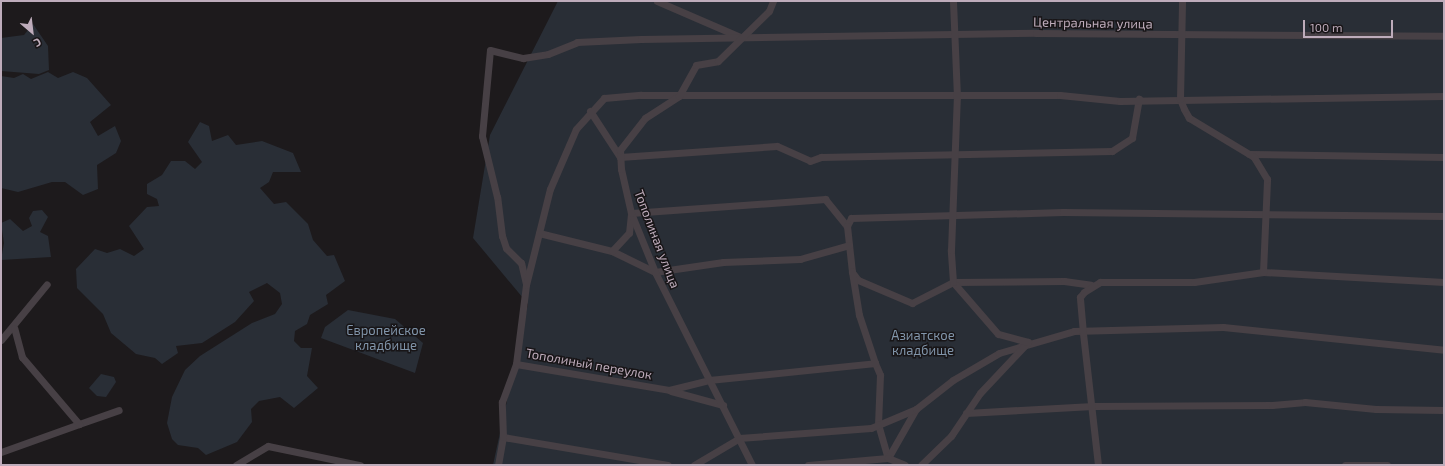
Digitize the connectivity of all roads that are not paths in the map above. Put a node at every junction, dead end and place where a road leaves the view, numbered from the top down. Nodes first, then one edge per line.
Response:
1 (657, 1) edge
2 (774, 1) edge
3 (953, 1) edge
4 (1182, 1) edge
5 (953, 36) junction
6 (1182, 36) junction
7 (1444, 36) edge
8 (742, 37) junction
9 (679, 96) junction
10 (1444, 96) edge
11 (957, 97) junction
12 (1139, 99) junction
13 (1180, 99) junction
14 (590, 111) junction
15 (1249, 154) junction
16 (955, 156) junction
17 (1444, 157) edge
18 (620, 158) junction
19 (631, 213) junction
20 (1266, 214) junction
21 (954, 215) junction
22 (1444, 216) edge
23 (847, 226) junction
24 (539, 233) junction
25 (849, 245) junction
26 (612, 251) junction
27 (655, 272) junction
28 (852, 272) junction
29 (1263, 272) junction
30 (953, 282) junction
31 (1444, 282) edge
32 (47, 284) dead end
33 (1072, 284) junction
34 (526, 285) junction
35 (1091, 285) junction
36 (1080, 297) junction
37 (14, 328) junction
38 (1083, 333) junction
39 (1, 340) edge
40 (1028, 342) junction
41 (1444, 350) edge
42 (875, 363) junction
43 (516, 364) junction
44 (709, 380) junction
45 (669, 390) junction
46 (723, 405) junction
47 (1093, 406) junction
48 (916, 409) junction
49 (119, 410) dead end
50 (1444, 410) edge
51 (966, 413) junction
52 (79, 424) junction
53 (878, 424) junction
54 (503, 438) junction
55 (738, 439) junction
56 (1, 452) edge
57 (888, 458) junction
58 (641, 462) edge
59 (236, 465) edge
60 (360, 465) edge
61 (498, 465) edge
62 (668, 465) edge
63 (694, 465) edge
64 (752, 465) edge
65 (808, 465) edge
66 (905, 465) edge
67 (921, 465) edge
68 (1098, 465) edge
69 (1345, 465) edge
70 (1387, 465) edge

1 - 8 street
2 - 8 street
3 - 5 street
4 - 6 street
5 - 6 street, Центральная улица
5 - 8 street, Центральная улица
5 - 11 street
6 - 7 street, Центральная улица
6 - 13 street
8 - 9 street
8 - 34 street, Центральная улица
9 - 11 street, Тополиный переулок
9 - 14 street, Тополиный переулок
9 - 18 street
10 - 13 street, Тополиный переулок
11 - 12 street, Тополиный переулок
11 - 16 street
12 - 13 street, Тополиный переулок
12 - 16 street
13 - 15 street
14 - 18 street
14 - 24 street, Тополиный переулок
15 - 17 street
15 - 20 street
16 - 18 street
16 - 21 street
18 - 19 street, Тополиная улица
19 - 23 street
19 - 26 street
19 - 27 street, Тополиная улица
20 - 21 street
20 - 22 street
20 - 29 street
21 - 23 street
21 - 30 street
23 - 25 street
24 - 26 street
24 - 34 street, Тополиный переулок
25 - 27 street
25 - 28 street
26 - 27 street
27 - 44 street, Тополиная улица
28 - 30 street
28 - 42 street
29 - 31 street
29 - 35 street
30 - 33 street
30 - 40 street
32 - 37 street
33 - 35 street
33 - 36 street
34 - 43 street, Тополиный переулок
35 - 36 street
36 - 38 street
37 - 39 street
37 - 52 street
38 - 40 street
38 - 41 street
38 - 47 street
40 - 48 street
40 - 51 street
42 - 44 street, Тополиный переулок
42 - 53 street
43 - 45 street, Тополиный переулок
43 - 54 street
44 - 45 street, Тополиный переулок
44 - 46 street, Тополиная улица
45 - 46 street, Тополиный переулок
46 - 55 street, Тополиная улица
47 - 50 street
47 - 51 street
47 - 68 street
48 - 53 street
48 - 57 street
49 - 52 street
51 - 67 street
52 - 56 street
53 - 55 street
53 - 57 street
54 - 58 street
54 - 61 street
55 - 63 street
55 - 64 street, Тополиная улица
57 - 65 street
57 - 66 street
58 - 62 street
59 - 60 street
69 - 70 street

